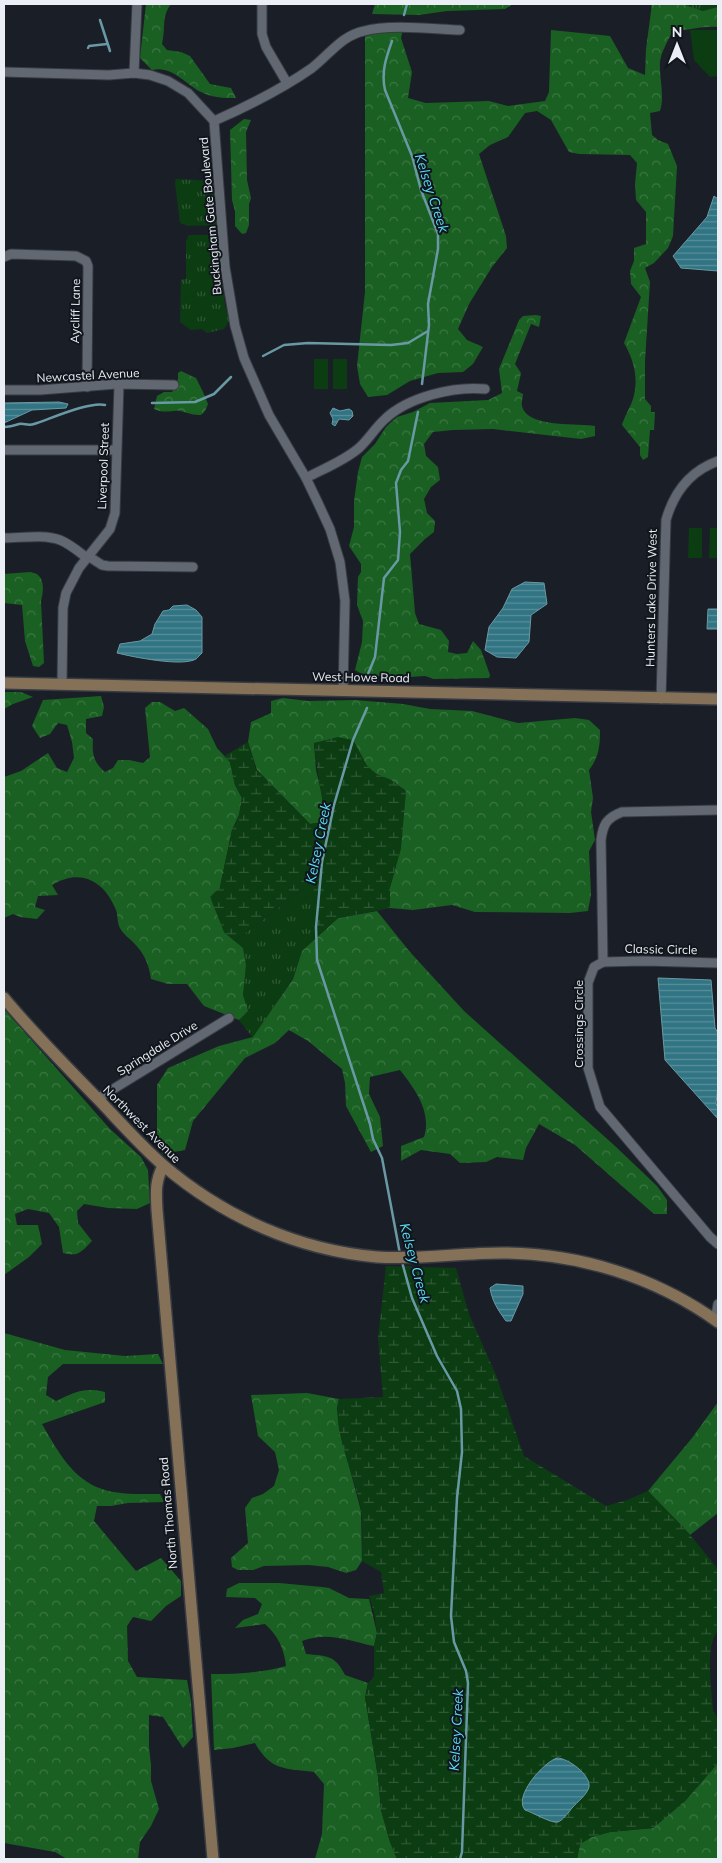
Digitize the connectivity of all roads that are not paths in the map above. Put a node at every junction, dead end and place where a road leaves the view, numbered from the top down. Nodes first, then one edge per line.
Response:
1 (137, 4) edge
2 (262, 4) edge
3 (460, 30) dead end
4 (4, 72) edge
5 (134, 73) junction
6 (287, 83) junction
7 (214, 121) junction
8 (4, 257) edge
9 (119, 384) junction
10 (174, 385) dead end
11 (87, 387) junction
12 (485, 389) dead end
13 (4, 390) edge
14 (4, 450) edge
15 (116, 450) junction
16 (718, 461) edge
17 (306, 478) junction
18 (4, 538) edge
19 (87, 557) junction
20 (193, 567) dead end
21 (4, 683) edge
22 (62, 684) junction
23 (342, 691) junction
24 (661, 698) junction
25 (718, 699) edge
26 (718, 810) edge
27 (603, 962) junction
28 (718, 963) edge
29 (4, 998) edge
30 (230, 1018) dead end
31 (97, 1099) junction
32 (163, 1166) junction
33 (718, 1244) edge
34 (718, 1304) edge
35 (717, 1321) edge
36 (212, 1859) edge

1 - 5 street
2 - 6 street
3 - 6 street
4 - 5 street, Buckingham Gate Boulevard
5 - 7 street, Buckingham Gate Boulevard
6 - 7 street
7 - 17 street, Buckingham Gate Boulevard
8 - 11 street, Aycliff Lane
9 - 10 street, Newcastel Avenue
9 - 11 street, Newcastel Avenue
9 - 15 street, Liverpool Street
11 - 13 street, Newcastel Avenue
12 - 17 street
14 - 15 street
15 - 19 street, Liverpool Street
16 - 24 street, Hunters Lake Drive West
17 - 23 street, Buckingham Gate Boulevard
18 - 19 street
19 - 20 street
19 - 22 street, Liverpool Street
21 - 22 street, West Howe Road
22 - 23 street, West Howe Road
23 - 24 street, West Howe Road
24 - 25 street, West Howe Road
26 - 27 street
27 - 28 street, Classic Circle
27 - 33 street, Crossings Circle
29 - 31 street, Northwest Avenue
30 - 31 street, Springdale Drive
31 - 32 street, Northwest Avenue
32 - 35 street, Northwest Avenue
32 - 36 street, North Thomas Road
34 - 35 street

